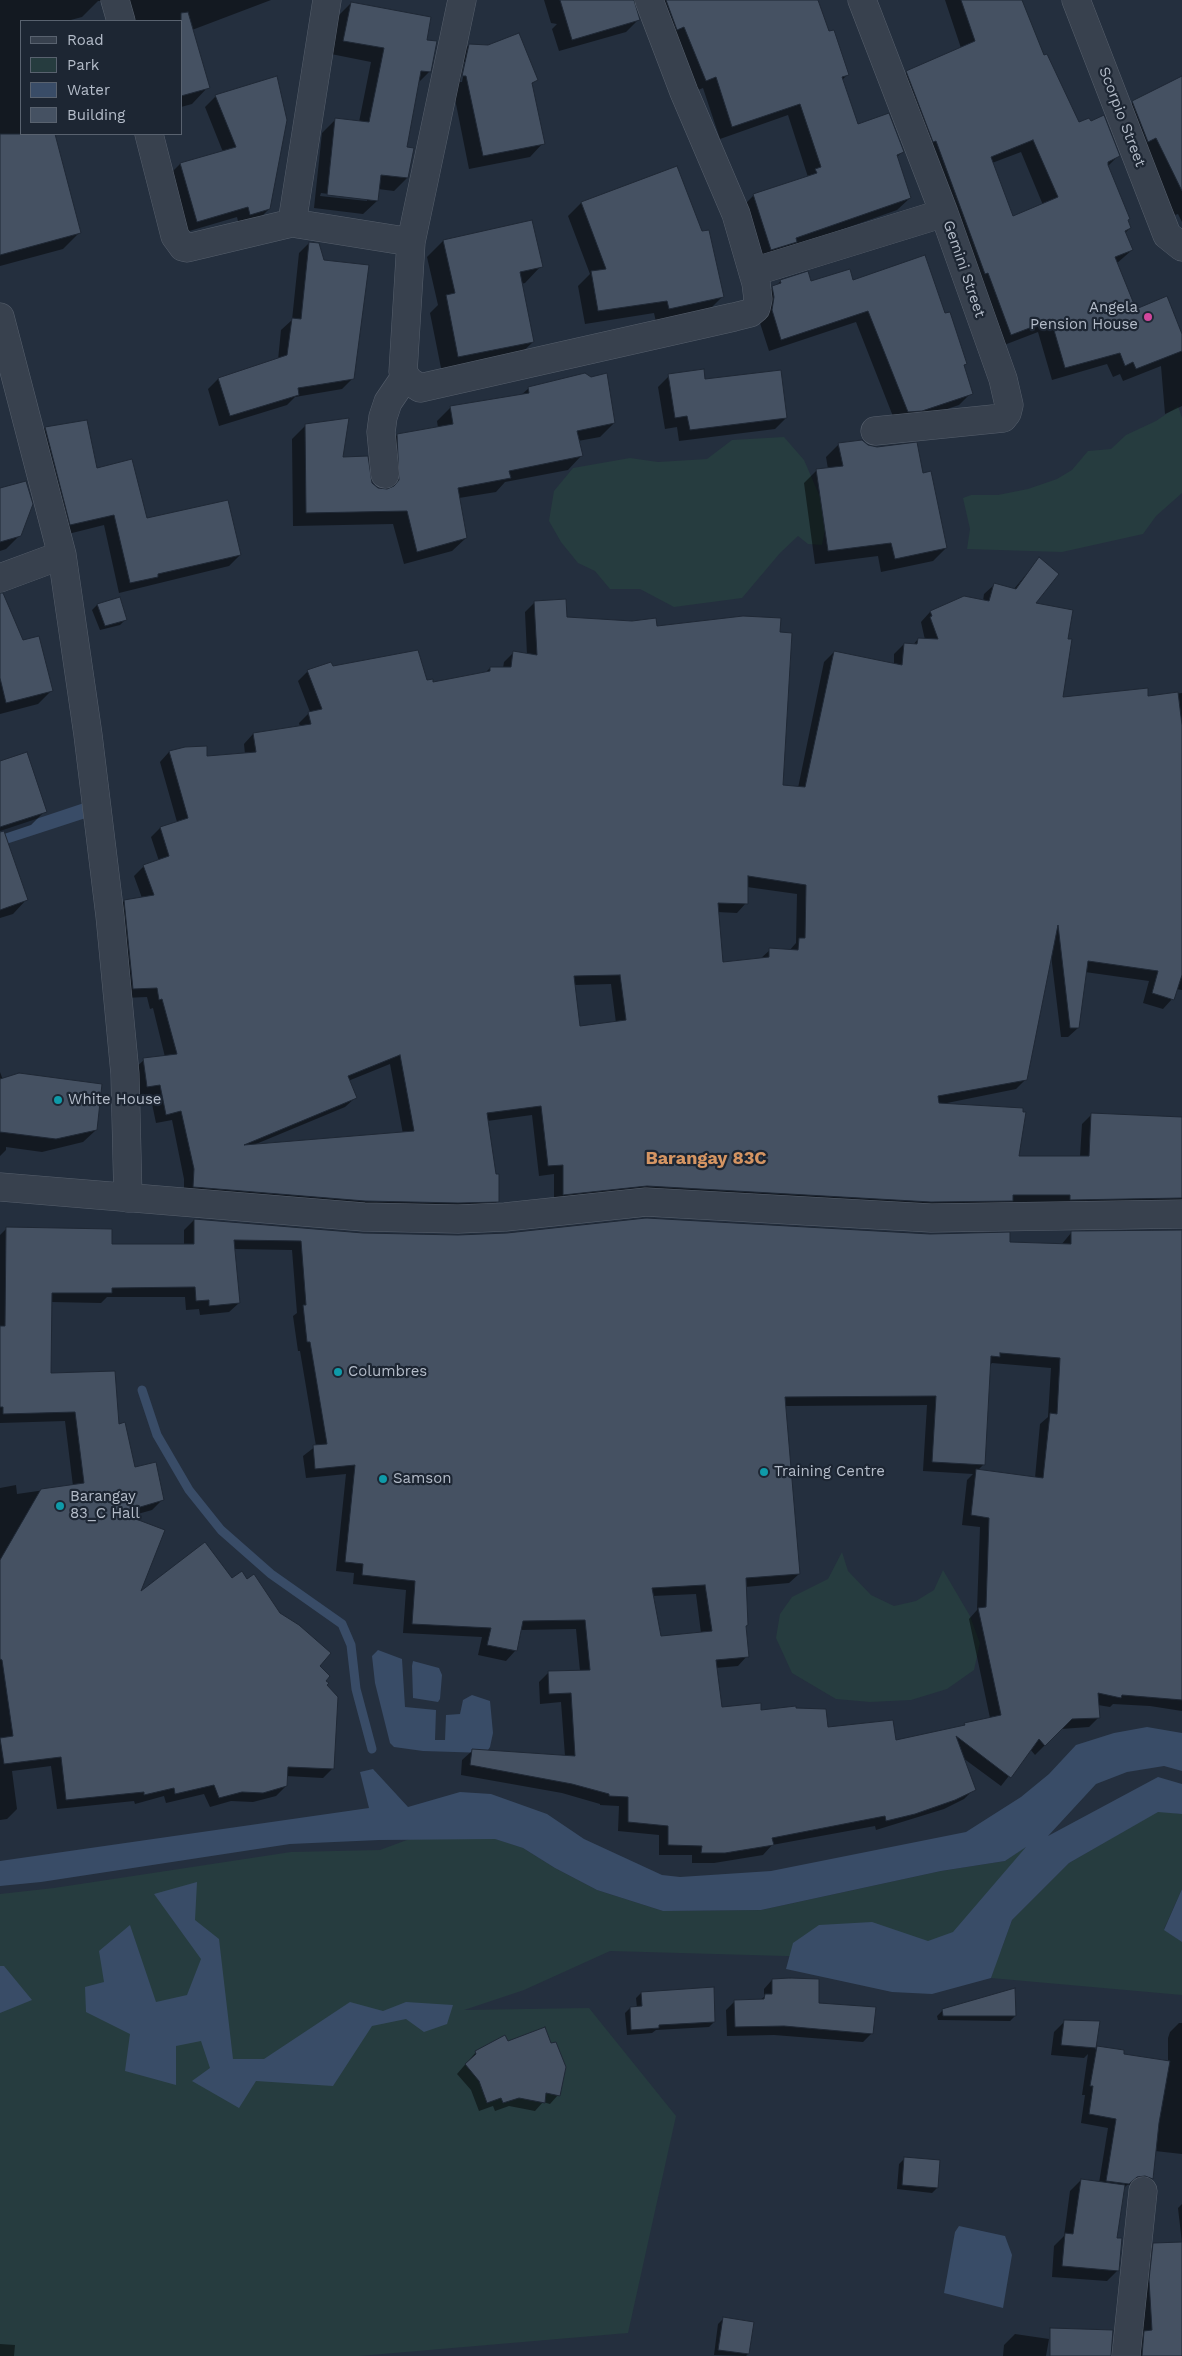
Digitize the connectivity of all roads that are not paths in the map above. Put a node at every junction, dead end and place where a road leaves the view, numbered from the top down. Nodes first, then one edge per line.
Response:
1 (115, 0) edge
2 (327, 0) edge
3 (462, 0) edge
4 (649, 0) edge
5 (862, 0) edge
6 (1076, 0) edge
7 (120, 20) edge
8 (149, 135) edge
9 (944, 213) junction
10 (292, 224) junction
11 (1175, 241) edge
12 (411, 242) junction
13 (752, 272) junction
14 (0, 317) edge
15 (405, 377) junction
16 (875, 431) dead end
17 (385, 474) dead end
18 (62, 556) junction
19 (0, 578) edge
20 (0, 1188) edge
21 (128, 1198) junction
22 (1182, 1214) edge
23 (1143, 2191) dead end
24 (1126, 2356) edge

1 - 7 street
2 - 10 street
3 - 12 street
4 - 13 street
5 - 9 street, Gemini Street
6 - 11 street, Scorpio Street
8 - 10 street
9 - 13 street
9 - 16 street, Gemini Street
10 - 12 street
12 - 15 street
13 - 15 street
14 - 18 street
15 - 17 street
18 - 19 street
18 - 21 street
20 - 21 street
21 - 22 street
23 - 24 street

